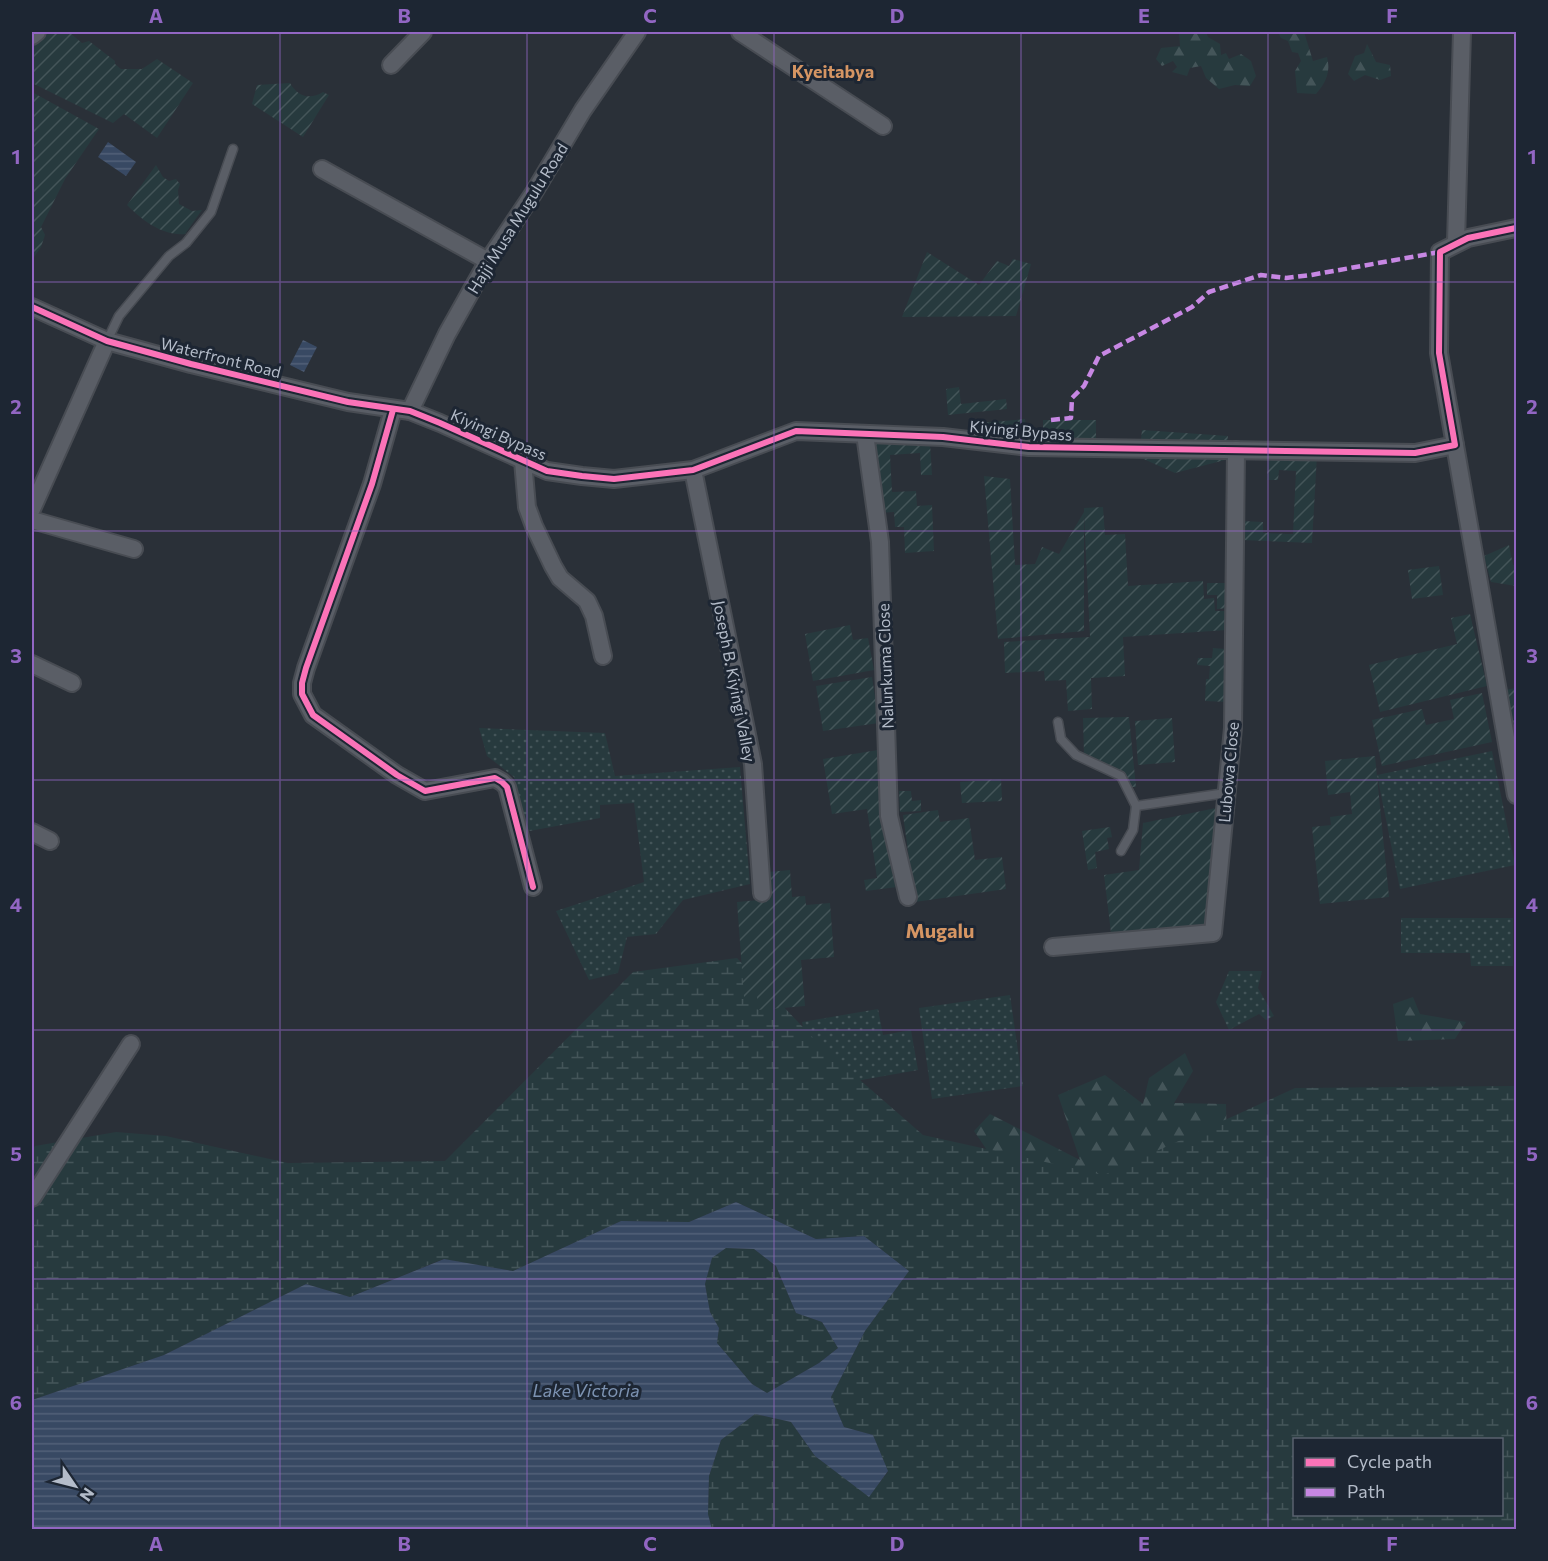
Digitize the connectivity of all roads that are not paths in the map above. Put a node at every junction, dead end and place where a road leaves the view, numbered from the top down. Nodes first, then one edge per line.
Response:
1 (37, 32) edge
2 (423, 32) edge
3 (637, 32) edge
4 (740, 32) edge
5 (1461, 32) edge
6 (32, 36) edge
7 (391, 65) dead end
8 (883, 126) dead end
9 (233, 149) dead end
10 (322, 168) dead end
11 (1516, 228) edge
12 (1456, 242) junction
13 (488, 261) junction
14 (32, 307) edge
15 (107, 341) junction
16 (401, 411) junction
17 (865, 434) junction
18 (1455, 445) junction
19 (1236, 450) junction
20 (523, 460) junction
21 (693, 470) junction
22 (32, 509) edge
23 (32, 520) edge
24 (134, 549) dead end
25 (603, 656) dead end
26 (32, 664) edge
27 (72, 683) dead end
28 (1058, 722) dead end
29 (1226, 793) junction
30 (1516, 795) edge
31 (1136, 807) junction
32 (32, 832) edge
33 (50, 841) dead end
34 (1121, 851) dead end
35 (533, 887) dead end
36 (762, 893) dead end
37 (908, 897) dead end
38 (1053, 947) dead end
39 (131, 1044) dead end
40 (32, 1198) edge

1 - 6 street
2 - 7 street
3 - 13 street, Hajji Musa Mugulu Road
4 - 8 street
5 - 12 street
9 - 15 lane
10 - 13 street
11 - 12 street
12 - 18 street
13 - 16 street, Hajji Musa Mugulu Road
14 - 15 street, Waterfront Road
15 - 16 street, Waterfront Road
15 - 22 street
16 - 20 street, Kiyingi Bypass
16 - 35 street, Hajji Musa Mugulu Road
17 - 19 street, Kiyingi Bypass
17 - 21 street, Kiyingi Bypass
17 - 37 street, Nalunkuma Close
18 - 19 street, Kiyingi Bypass
18 - 30 street
19 - 29 street, Lubowa Close
20 - 21 street, Kiyingi Bypass
20 - 25 street
21 - 36 street, Joseph B. Kiyingi Valley
23 - 24 street
26 - 27 street
28 - 31 lane
29 - 31 lane
29 - 38 street, Lubowa Close
31 - 34 lane
32 - 33 street
39 - 40 street

